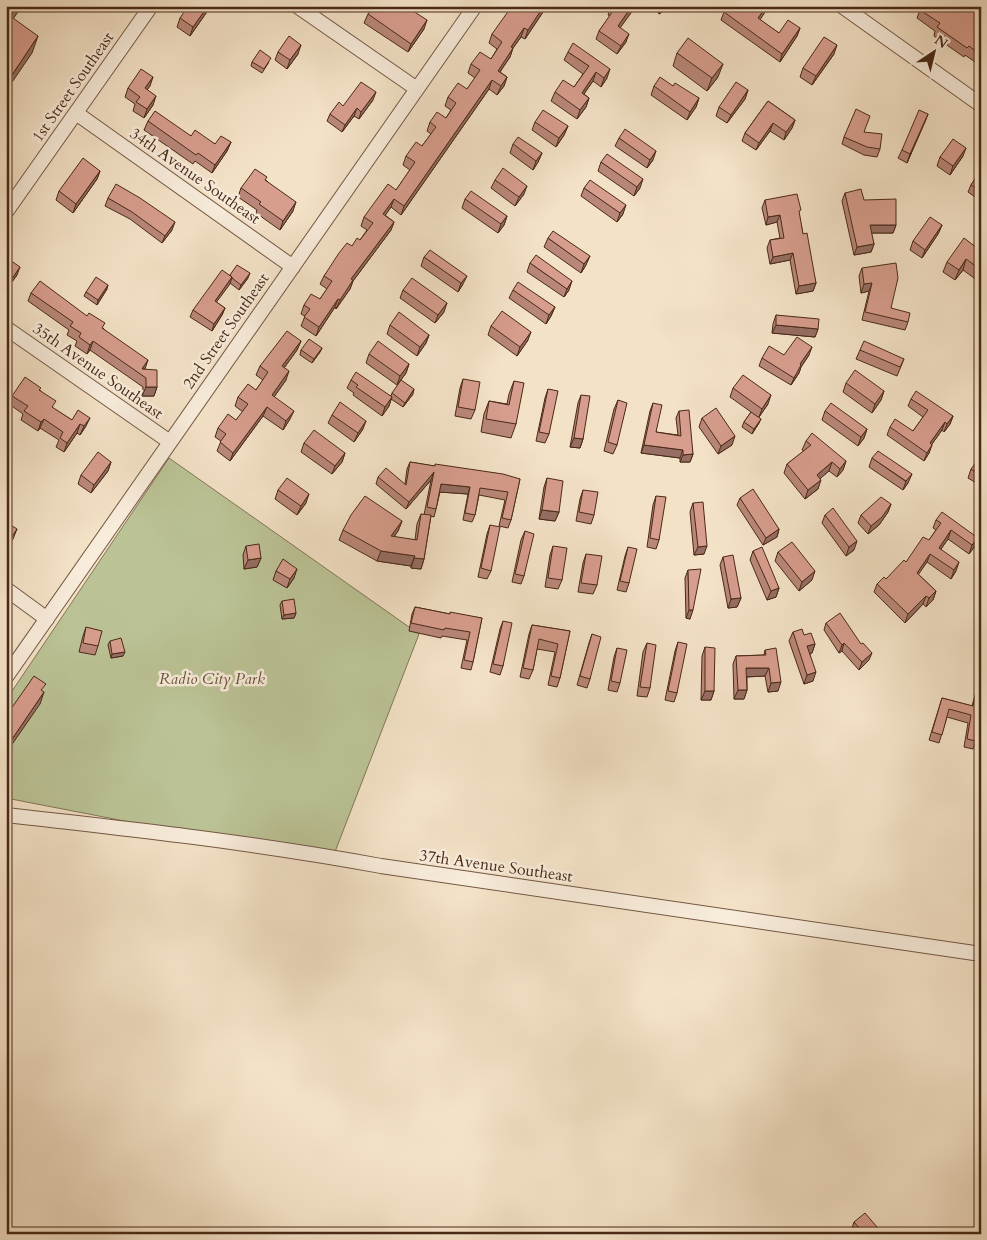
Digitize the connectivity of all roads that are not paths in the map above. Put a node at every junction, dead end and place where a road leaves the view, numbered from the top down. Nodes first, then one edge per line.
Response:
1 (151, 6) edge
2 (297, 6) edge
3 (475, 6) edge
4 (842, 6) edge
5 (417, 89) junction
6 (981, 105) edge
7 (76, 113) junction
8 (6, 212) edge
9 (293, 267) junction
10 (6, 328) edge
11 (170, 442) junction
12 (6, 589) edge
13 (47, 619) junction
14 (6, 677) edge
15 (6, 815) edge
16 (981, 954) edge

1 - 7 street, 1st Street Southeast
2 - 5 street
3 - 5 street, 2nd Street Southeast
4 - 6 street
5 - 9 street, 2nd Street Southeast
7 - 8 street, 1st Street Southeast
7 - 9 street, 34th Avenue Southeast
9 - 11 street, 2nd Street Southeast
10 - 11 street, 35th Avenue Southeast
11 - 13 street, 2nd Street Southeast
12 - 13 street
13 - 14 street, 2nd Street Southeast
15 - 16 street, 37th Avenue Southeast

